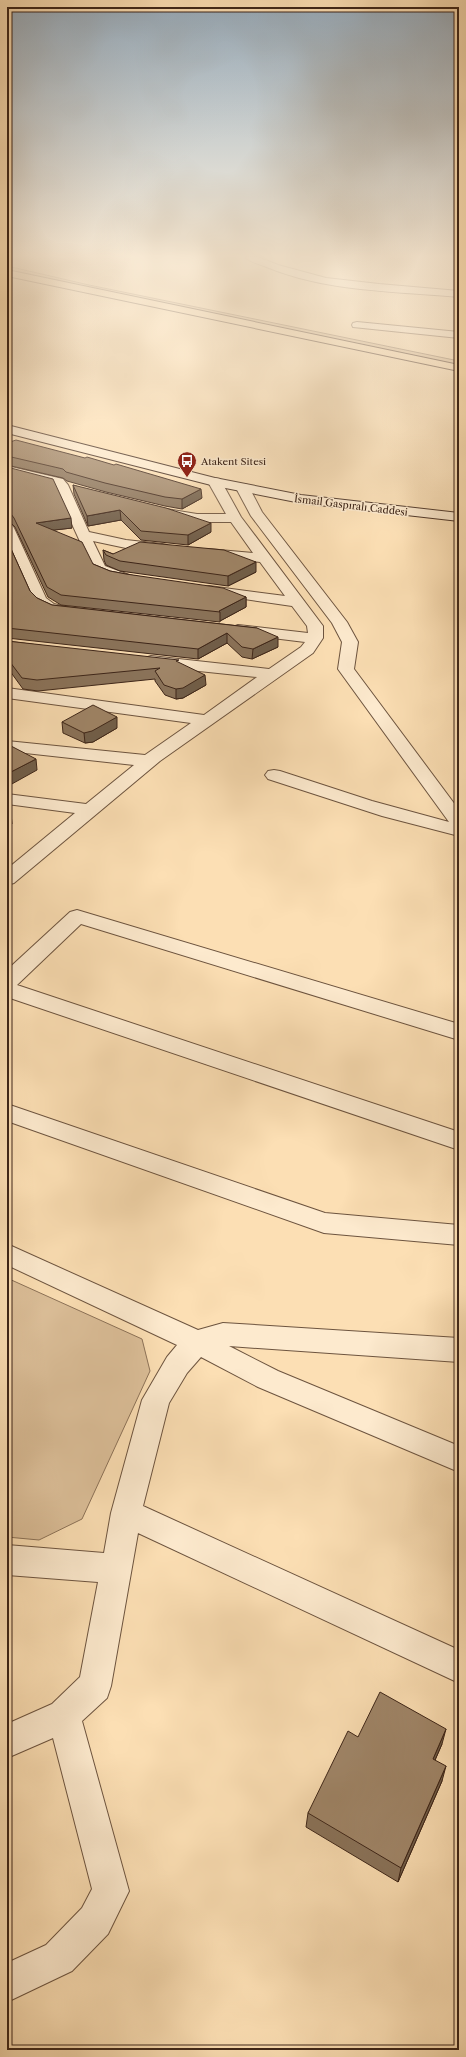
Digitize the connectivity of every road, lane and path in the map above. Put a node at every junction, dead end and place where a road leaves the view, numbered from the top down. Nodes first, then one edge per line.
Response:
1 (388, 353) edge
2 (459, 368) edge
3 (7, 429) edge
4 (7, 470) edge
5 (215, 482) junction
6 (61, 485) junction
7 (243, 488) junction
8 (75, 489) edge
9 (155, 510) edge
10 (459, 517) edge
11 (235, 518) junction
12 (7, 528) edge
13 (84, 535) junction
14 (173, 549) edge
15 (196, 552) edge
16 (265, 558) junction
17 (135, 580) edge
18 (197, 588) edge
19 (297, 602) junction
20 (78, 613) edge
21 (220, 628) edge
22 (315, 638) junction
23 (138, 659) edge
24 (272, 674) junction
25 (7, 693) edge
26 (206, 720) junction
27 (7, 746) edge
28 (149, 762) junction
29 (274, 775) dead end
30 (7, 799) edge
31 (90, 810) junction
32 (459, 823) edge
33 (459, 830) edge
34 (7, 860) edge
35 (26, 863) junction
36 (7, 879) edge
37 (7, 982) edge
38 (7, 989) edge
39 (459, 1032) edge
40 (7, 1112) edge
41 (459, 1140) edge
42 (459, 1235) edge
43 (7, 1254) edge
44 (197, 1342) junction
45 (459, 1350) edge
46 (459, 1459) edge
47 (126, 1513) junction
48 (7, 1560) edge
49 (116, 1569) junction
50 (459, 1667) edge
51 (64, 1716) junction
52 (7, 1741) edge
53 (7, 1983) edge

1 - 2 main road
3 - 5 street, İsmail Gaspıralı Caddesi
4 - 6 street
5 - 7 street, İsmail Gaspıralı Caddesi
5 - 11 street
6 - 8 street
6 - 13 street
7 - 10 street, İsmail Gaspıralı Caddesi
7 - 32 street
9 - 11 street
11 - 16 street
12 - 20 street
13 - 14 street
13 - 17 street
15 - 16 street
16 - 19 street
18 - 19 street
19 - 22 street
21 - 22 street
22 - 24 street
23 - 24 street
24 - 26 street
25 - 26 street
26 - 28 street
27 - 28 street
28 - 31 street
29 - 33 street
30 - 31 street
31 - 35 street
34 - 35 street
35 - 36 street
37 - 39 street
38 - 41 street
40 - 42 street
43 - 44 street
44 - 45 street
44 - 46 street
44 - 47 street
47 - 49 street
47 - 50 street
48 - 49 street
49 - 51 street
51 - 52 street
51 - 53 street

